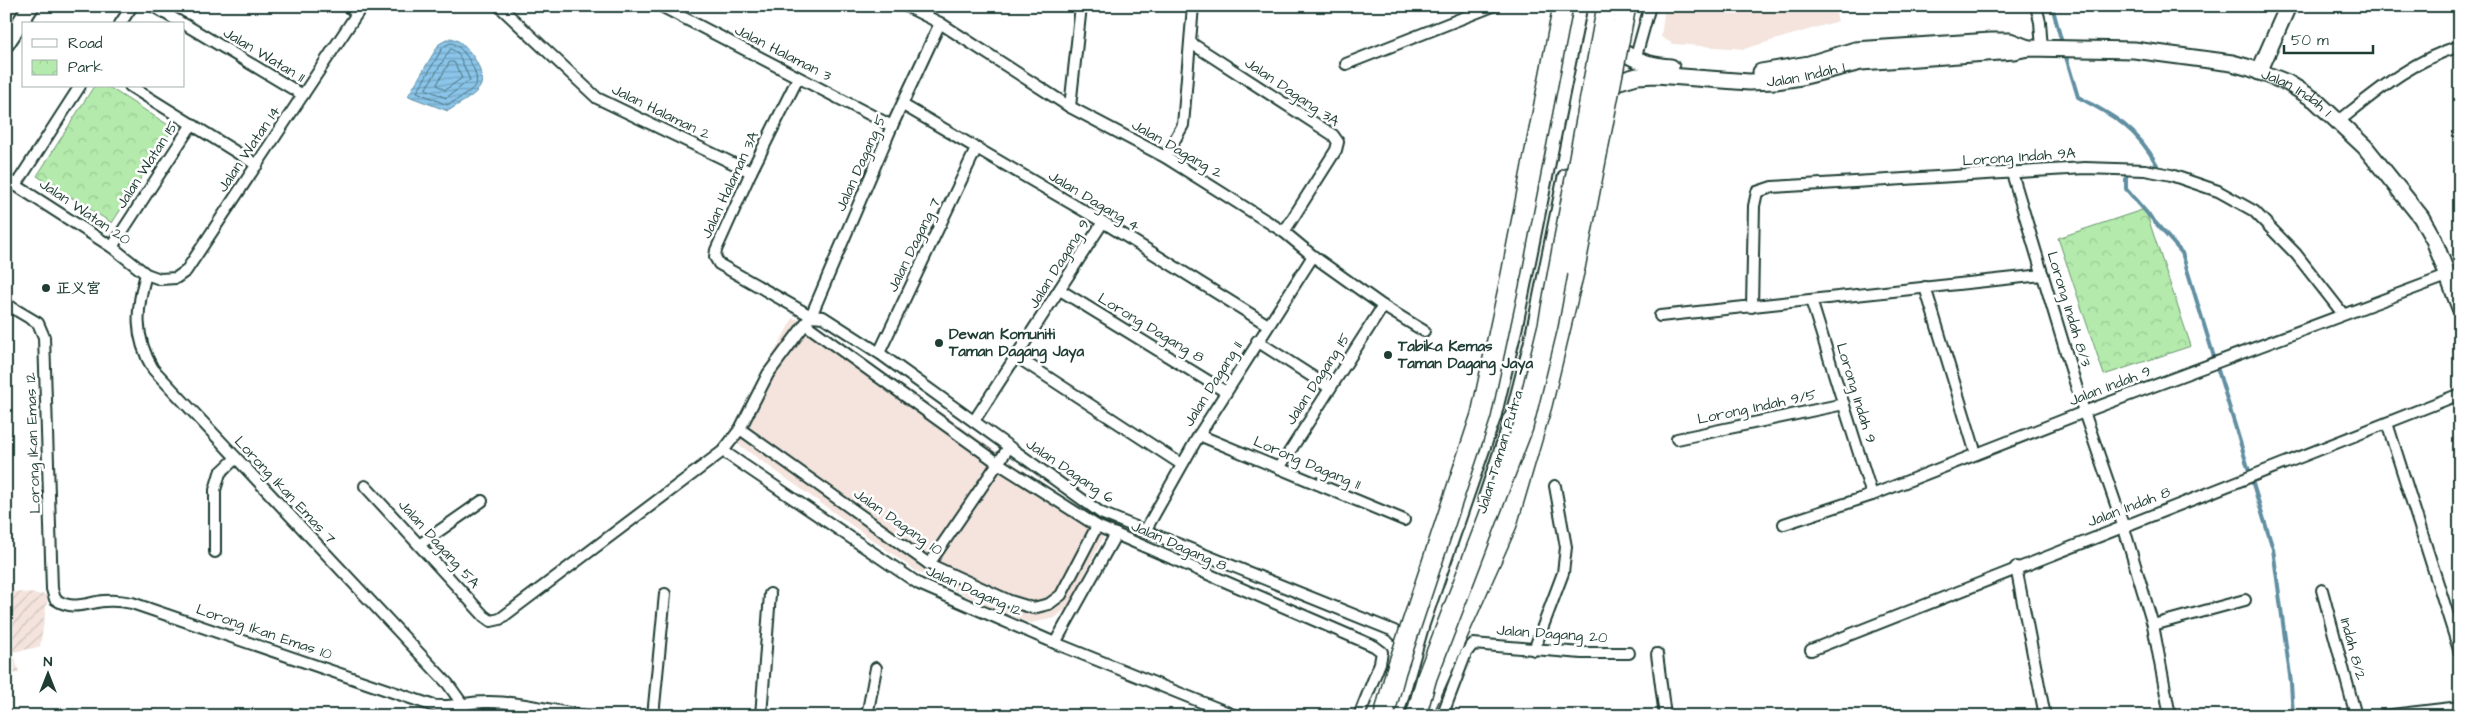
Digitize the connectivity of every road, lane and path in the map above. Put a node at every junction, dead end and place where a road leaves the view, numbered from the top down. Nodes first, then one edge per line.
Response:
1 (31, 6) edge
2 (132, 6) edge
3 (153, 6) edge
4 (347, 6) edge
5 (499, 6) edge
6 (661, 6) edge
7 (906, 6) edge
8 (1081, 6) edge
9 (1193, 6) edge
10 (1493, 6) edge
11 (1563, 6) edge
12 (1579, 6) edge
13 (1600, 6) edge
14 (1607, 6) edge
15 (1626, 6) edge
16 (1650, 6) edge
17 (2036, 6) edge
18 (2288, 6) edge
19 (360, 10) edge
20 (121, 22) edge
21 (180, 22) edge
22 (940, 23) junction
23 (185, 25) edge
24 (1596, 30) junction
25 (1191, 43) junction
26 (6, 44) edge
27 (2035, 49) junction
28 (2458, 49) edge
29 (1635, 60) junction
30 (1346, 64) dead end
31 (2259, 72) junction
32 (798, 78) junction
33 (79, 88) edge
34 (133, 88) edge
35 (1583, 93) junction
36 (303, 95) junction
37 (903, 105) junction
38 (1070, 107) junction
39 (2339, 120) junction
40 (192, 124) junction
41 (892, 126) junction
42 (976, 149) junction
43 (1165, 157) junction
44 (257, 165) junction
45 (751, 172) junction
46 (2012, 173) junction
47 (6, 179) edge
48 (16, 185) junction
49 (1103, 222) junction
50 (1284, 232) junction
51 (112, 247) junction
52 (1313, 256) junction
53 (146, 274) junction
54 (2043, 274) junction
55 (2447, 276) junction
56 (1925, 287) junction
57 (1060, 290) junction
58 (1812, 300) junction
59 (6, 304) edge
60 (1383, 306) junction
61 (1752, 307) junction
62 (2460, 308) edge
63 (2342, 314) junction
64 (1660, 316) dead end
65 (808, 320) junction
66 (1268, 324) junction
67 (1424, 331) dead end
68 (1257, 341) junction
69 (879, 353) junction
70 (1017, 357) junction
71 (1330, 388) junction
72 (1226, 392) junction
73 (2460, 394) edge
74 (1844, 404) junction
75 (2084, 412) junction
76 (974, 421) junction
77 (1512, 421) junction
78 (2387, 423) junction
79 (740, 429) junction
80 (1199, 435) junction
81 (1677, 439) dead end
82 (1009, 447) junction
83 (723, 451) junction
84 (1976, 454) junction
85 (235, 459) junction
86 (998, 463) junction
87 (1181, 464) junction
88 (1279, 468) junction
89 (365, 486) dead end
90 (1555, 486) dead end
91 (1872, 495) junction
92 (482, 501) dead end
93 (1404, 520) dead end
94 (1784, 524) dead end
95 (2124, 525) junction
96 (1097, 526) junction
97 (1145, 531) junction
98 (1116, 534) junction
99 (419, 545) junction
100 (215, 552) dead end
101 (929, 564) junction
102 (2016, 568) junction
103 (1483, 578) junction
104 (2322, 590) dead end
105 (665, 594) dead end
106 (770, 594) dead end
107 (54, 599) joint
108 (2245, 600) dead end
109 (1421, 625) junction
110 (2153, 625) junction
111 (1394, 631) junction
112 (1055, 642) junction
113 (1534, 650) junction
114 (1811, 650) dead end
115 (1629, 653) dead end
116 (2460, 653) edge
117 (1657, 654) dead end
118 (1412, 657) junction
119 (876, 668) dead end
120 (463, 705) junction
121 (2460, 707) edge
122 (466, 716) edge
123 (586, 716) edge
124 (653, 716) edge
125 (762, 716) edge
126 (867, 716) edge
127 (1236, 716) edge
128 (1359, 716) edge
129 (1384, 716) edge
130 (1395, 716) edge
131 (1415, 716) edge
132 (1422, 716) edge
133 (1442, 716) edge
134 (1665, 716) edge
135 (2045, 716) edge
136 (2170, 716) edge
137 (2356, 716) edge
138 (2382, 716) edge

1 - 26 street
2 - 20 street
3 - 21 street, Jalan Watan 11
4 - 19 street
5 - 45 street, Jalan Halaman 2
6 - 32 street, Jalan Halaman 3
7 - 22 street, Jalan Dagang 2
8 - 38 street
9 - 25 street
10 - 30 street
11 - 129 highway, bridge
12 - 109 street, Jalan Taman Putra
13 - 24 street, Jalan Taman Putra
14 - 131 highway, bridge
15 - 103 highway, bridge
16 - 29 street
17 - 27 street
18 - 31 street
19 - 36 street, Jalan Watan 14
22 - 37 street, Jalan Dagang 5
22 - 38 street, Jalan Dagang 2
23 - 36 street, Jalan Watan 11
24 - 29 street, Jalan Indah 1
24 - 35 street, Jalan Taman Putra
25 - 43 street
25 - 50 street, Jalan Dagang 3A
27 - 29 street, Jalan Indah 1
27 - 31 street, Jalan Indah 1
27 - 35 street, Jalan Indah 1
28 - 39 street
31 - 39 street, Jalan Indah 1
32 - 41 street, Jalan Halaman 3
32 - 45 street, Jalan Halaman 3A
33 - 48 street
34 - 40 street
35 - 77 street, Jalan Taman Putra
36 - 44 street, Jalan Watan 14
37 - 41 street, Jalan Dagang 5
37 - 42 street, Jalan Dagang 4
38 - 43 street, Jalan Dagang 2
39 - 55 street, Jalan Indah 1
40 - 44 street
40 - 51 street, Jalan Watan 15
41 - 65 street, Jalan Dagang 5
42 - 49 street, Jalan Dagang 4
42 - 69 street, Jalan Dagang 7
43 - 50 street, Jalan Dagang 2
44 - 53 street, Jalan Watan 14
45 - 65 street, Jalan Halaman 3A
46 - 54 street, Lorong Indah 8/3
46 - 61 street, Lorong Indah 9A
46 - 63 street, Lorong Indah 9A
47 - 48 street, Jalan Watan 20
48 - 51 street, Jalan Watan 20
49 - 57 street, Jalan Dagang 9
49 - 66 street, Jalan Dagang 4
50 - 52 street, Jalan Dagang 2
51 - 53 street, Jalan Watan 20
52 - 60 street, Jalan Dagang 2
52 - 66 street, Jalan Dagang 11
53 - 85 street, Lorong Ikan Emas 7
54 - 56 street
54 - 75 street, Lorong Indah 8/3
55 - 62 street, Jalan Indah 1
55 - 63 street, Jalan Indah 9
56 - 58 street
56 - 84 street
57 - 70 street, Jalan Dagang 9
57 - 72 street, Lorong Dagang 8
58 - 61 street
58 - 74 street, Lorong Indah 9
59 - 107 street, Lorong Ikan Emas 12
60 - 67 street, Jalan Dagang 2
60 - 71 street, Jalan Dagang 15
61 - 64 street
63 - 75 street, Jalan Indah 9
65 - 69 street, Jalan Dagang 6
65 - 79 street
65 - 86 street, Jalan Dagang 8
66 - 68 street, Jalan Dagang 11
68 - 71 street
68 - 72 street, Jalan Dagang 11
69 - 76 street, Jalan Dagang 6
70 - 76 street, Jalan Dagang 9
70 - 87 street
71 - 88 street, Jalan Dagang 15
72 - 80 street, Jalan Dagang 11
73 - 78 street, Jalan Indah 8
74 - 81 street, Lorong Indah 9/5
74 - 91 street, Lorong Indah 9
75 - 84 street, Jalan Indah 9
75 - 95 street, Lorong Indah 8/3
76 - 82 street, Jalan Dagang 6
77 - 103 highway
77 - 131 street, Jalan Taman Putra
78 - 95 street, Jalan Indah 8
78 - 116 street
79 - 83 street
79 - 101 street, Jalan Dagang 10
80 - 87 street, Jalan Dagang 11
80 - 88 street, Lorong Dagang 11
82 - 86 street
82 - 97 street, Jalan Dagang 6
83 - 99 street, Jalan Dagang 5A
83 - 112 street, Jalan Dagang 12
84 - 91 street, Jalan Indah 9
85 - 100 street
85 - 120 street, Lorong Ikan Emas 7
86 - 96 street, Jalan Dagang 8
86 - 101 street
87 - 97 street, Jalan Dagang 11
88 - 93 street, Lorong Dagang 11
89 - 99 street, Jalan Dagang 5A
90 - 113 street
91 - 94 street, Jalan Indah 9
92 - 99 street
95 - 102 street, Jalan Indah 8
95 - 110 street, Lorong Indah 8/3
96 - 98 street, Jalan Dagang 8
96 - 101 street, Jalan Dagang 10
97 - 111 street, Jalan Dagang 6
98 - 112 street
98 - 128 street, Jalan Dagang 8
102 - 114 street, Jalan Indah 8
102 - 135 street
103 - 132 highway
104 - 137 street, Indah 8/2
105 - 124 street
106 - 125 street
107 - 120 street, Lorong Ikan Emas 10
108 - 110 street
109 - 111 street
109 - 118 street, Jalan Taman Putra
110 - 136 street, Lorong Indah 8/3
111 - 118 street
112 - 127 street, Jalan Dagang 12
113 - 115 street, Jalan Dagang 20
113 - 133 street, Jalan Dagang 20
117 - 134 street
118 - 130 street, Jalan Taman Putra
119 - 126 street
120 - 122 street
120 - 123 street, Lorong Ikan Emas 10
121 - 138 street

